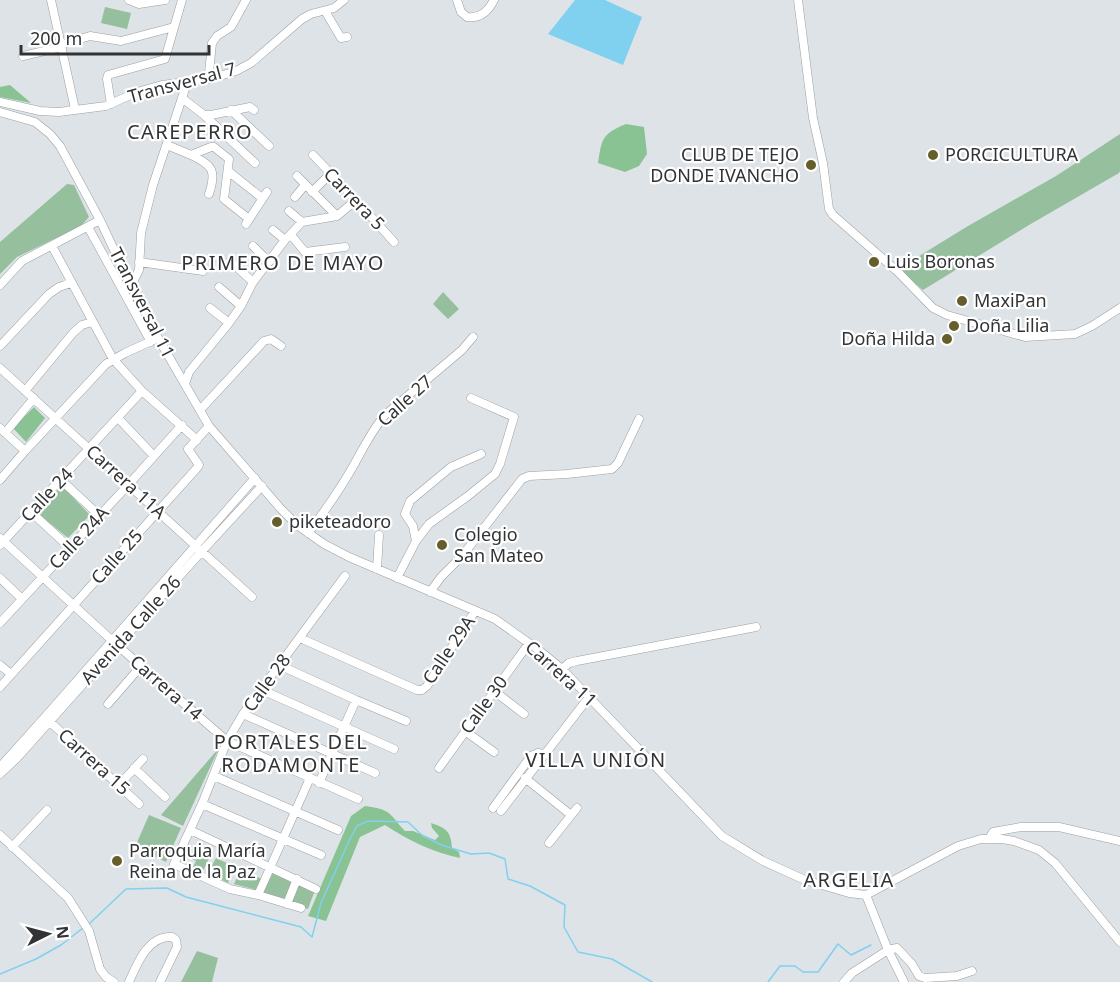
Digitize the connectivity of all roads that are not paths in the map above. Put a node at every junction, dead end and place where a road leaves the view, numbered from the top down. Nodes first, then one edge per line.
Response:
1 (51, 0) edge
2 (129, 0) edge
3 (165, 0) edge
4 (182, 0) edge
5 (246, 0) edge
6 (344, 0) edge
7 (457, 0) edge
8 (495, 0) edge
9 (798, 0) edge
10 (325, 11) junction
11 (174, 27) junction
12 (347, 38) dead end
13 (60, 45) junction
14 (23, 56) dead end
15 (210, 79) junction
16 (187, 82) junction
17 (182, 98) junction
18 (0, 102) edge
19 (111, 104) junction
20 (75, 110) junction
21 (231, 110) junction
22 (254, 110) dead end
23 (0, 112) edge
24 (204, 115) junction
25 (166, 145) junction
26 (269, 146) dead end
27 (191, 155) junction
28 (313, 156) dead end
29 (255, 163) dead end
30 (228, 171) junction
31 (330, 174) junction
32 (297, 176) dead end
33 (305, 185) junction
34 (312, 192) junction
35 (209, 194) dead end
36 (296, 197) dead end
37 (356, 200) junction
38 (289, 211) dead end
39 (337, 216) junction
40 (100, 220) junction
41 (302, 222) junction
42 (88, 227) junction
43 (273, 230) dead end
44 (288, 238) junction
45 (394, 242) dead end
46 (52, 246) junction
47 (253, 246) dead end
48 (345, 248) dead end
49 (230, 261) dead end
50 (140, 262) junction
51 (269, 262) junction
52 (203, 271) dead end
53 (253, 282) junction
54 (71, 284) junction
55 (0, 285) edge
56 (131, 286) junction
57 (219, 287) dead end
58 (241, 306) junction
59 (210, 308) dead end
60 (1120, 308) edge
61 (92, 322) junction
62 (229, 323) junction
63 (473, 337) dead end
64 (155, 340) junction
65 (0, 346) edge
66 (281, 346) dead end
67 (113, 359) junction
68 (0, 368) edge
69 (185, 384) junction
70 (25, 391) junction
71 (142, 391) junction
72 (33, 398) junction
73 (471, 398) dead end
74 (200, 410) junction
75 (55, 418) junction
76 (118, 418) junction
77 (639, 419) dead end
78 (182, 425) junction
79 (210, 426) junction
80 (3, 430) edge
81 (197, 440) junction
82 (89, 449) junction
83 (25, 451) junction
84 (481, 454) dead end
85 (154, 456) junction
86 (244, 465) joint
87 (255, 478) junction
88 (0, 479) edge
89 (61, 480) junction
90 (129, 484) junction
91 (262, 486) junction
92 (158, 511) junction
93 (31, 512) junction
94 (100, 516) junction
95 (308, 533) junction
96 (379, 535) dead end
97 (416, 541) junction
98 (1, 542) edge
99 (70, 548) junction
100 (199, 548) junction
101 (376, 569) junction
102 (345, 576) dead end
103 (43, 577) junction
104 (0, 578) edge
105 (397, 578) junction
106 (430, 592) junction
107 (252, 597) dead end
108 (22, 599) junction
109 (74, 605) junction
110 (475, 611) junction
111 (0, 623) edge
112 (756, 627) dead end
113 (300, 638) junction
114 (114, 643) junction
115 (529, 643) junction
116 (0, 664) edge
117 (279, 665) junction
118 (141, 666) junction
119 (561, 669) junction
120 (11, 674) junction
121 (0, 687) edge
122 (262, 690) junction
123 (494, 691) junction
124 (589, 697) junction
125 (356, 700) junction
126 (108, 704) dead end
127 (243, 714) junction
128 (524, 714) dead end
129 (49, 721) junction
130 (406, 721) dead end
131 (344, 728) junction
132 (465, 731) junction
133 (227, 741) junction
134 (394, 749) dead end
135 (494, 752) dead end
136 (333, 754) junction
137 (544, 754) junction
138 (143, 759) dead end
139 (0, 766) edge
140 (135, 768) junction
141 (439, 768) dead end
142 (375, 773) dead end
143 (0, 774) edge
144 (214, 776) junction
145 (310, 778) junction
146 (525, 778) junction
147 (319, 783) junction
148 (119, 785) junction
149 (165, 797) dead end
150 (358, 800) dead end
151 (139, 804) dead end
152 (202, 804) junction
153 (577, 808) dead end
154 (47, 810) dead end
155 (294, 812) junction
156 (571, 815) junction
157 (190, 830) junction
158 (338, 830) dead end
159 (0, 835) edge
160 (283, 838) junction
161 (989, 839) junction
162 (1120, 841) edge
163 (549, 843) dead end
164 (12, 847) junction
165 (321, 855) dead end
166 (270, 866) junction
167 (297, 879) junction
168 (316, 889) dead end
169 (258, 895) junction
170 (866, 895) junction
171 (286, 904) junction
172 (301, 908) dead end
173 (1120, 942) edge
174 (888, 950) junction
175 (972, 971) dead end
176 (114, 982) edge
177 (129, 982) edge
178 (160, 982) edge
179 (844, 982) edge
180 (904, 982) edge

1 - 13 street
2 - 3 street
4 - 11 street
5 - 15 street
6 - 10 street, Transversal 7
7 - 8 street
9 - 60 street
10 - 12 street
10 - 15 street, Transversal 7
11 - 13 street
11 - 19 street
13 - 14 street
13 - 20 street
15 - 16 street, Transversal 7
16 - 17 street
16 - 19 street, Transversal 7
17 - 24 street
17 - 25 street
18 - 20 street, Transversal 7
19 - 20 street, Transversal 7
21 - 22 street
21 - 24 street
21 - 26 street
23 - 40 street, Transversal 11
24 - 29 street
25 - 27 street
25 - 50 street
27 - 30 street
27 - 35 street
28 - 31 street, Carrera 5
30 - 30 street
31 - 34 street
31 - 37 street, Carrera 5
32 - 33 street
33 - 34 street
33 - 36 street
34 - 39 street
37 - 39 street
37 - 45 street, Carrera 5
38 - 41 street
39 - 41 street
40 - 42 street
40 - 56 street, Transversal 11
41 - 44 street
42 - 46 street
42 - 64 street
43 - 44 street
44 - 48 street
44 - 51 street
46 - 54 street
46 - 55 street
47 - 51 street
49 - 53 street
50 - 52 street
50 - 56 street
51 - 53 street
53 - 58 street
54 - 61 street
54 - 65 street
56 - 64 street, Transversal 11
57 - 58 street
58 - 62 street
59 - 62 street
61 - 67 street
61 - 70 street
62 - 69 street
63 - 95 street, Calle 27
64 - 67 street
64 - 69 street, Transversal 11
66 - 74 street
67 - 71 street
67 - 75 street
68 - 70 street, Carrera 11A
69 - 74 street, Transversal 11
70 - 72 street, Carrera 11A
71 - 76 street, Calle 24
71 - 78 street
72 - 75 street, Carrera 11A
72 - 80 street
73 - 97 street
74 - 79 street, Transversal 11
75 - 82 street, Carrera 11A
75 - 83 street
76 - 82 street, Calle 24
76 - 85 street
77 - 106 street
78 - 81 street
78 - 85 street, Calle 24A
79 - 81 street
79 - 86 street, Transversal 11
80 - 83 street
81 - 92 street, Calle 25
82 - 89 street, Calle 24
82 - 90 street, Carrera 11A
83 - 88 street
84 - 97 street
85 - 90 street, Calle 24A
86 - 87 street, Carrera 11
87 - 91 street, Carrera 11
87 - 100 street, Avenida Calle 26
89 - 93 street, Calle 24
89 - 94 street
90 - 92 street, Carrera 11A
90 - 94 street, Calle 24A
91 - 95 street, Carrera 11
91 - 100 street, Avenida Calle 26
92 - 100 street, Carrera 11A
92 - 109 street, Calle 25
93 - 98 street, Calle 24
93 - 99 street
94 - 99 street, Calle 24A
95 - 101 street, Carrera 11
96 - 101 street
97 - 105 street
98 - 103 street, Carrera 14
99 - 103 street, Calle 24A
100 - 107 street, Carrera 11A
100 - 114 street, Avenida Calle 26
101 - 105 street, Carrera 11
102 - 113 street, Calle 28
103 - 108 street, Calle 24A
103 - 109 street, Carrera 14
104 - 108 street
105 - 106 street, Carrera 11
106 - 110 street, Carrera 11
108 - 111 street, Calle 24A
109 - 114 street, Carrera 14
109 - 120 street, Calle 25
110 - 113 street, Calle 29A
110 - 115 street, Carrera 11
112 - 119 street
113 - 117 street, Calle 28
114 - 118 street, Carrera 14
114 - 129 street, Avenida Calle 26
114 - 139 street, Avenida Calle 26
115 - 119 street, Carrera 11
115 - 123 street, Calle 30
116 - 120 street
117 - 122 street, Calle 28
117 - 125 street
118 - 126 street
118 - 133 street, Carrera 14
119 - 124 street, Carrera 11
120 - 121 street, Calle 25
122 - 127 street, Calle 28
122 - 131 street
123 - 128 street
123 - 132 street, Calle 30
124 - 137 street
124 - 170 street, Carrera 11
125 - 130 street
125 - 131 street
127 - 133 street, Calle 28
127 - 136 street
129 - 143 street, Avenida Calle 26
129 - 148 street, Carrera 15
131 - 134 street
131 - 136 street
132 - 135 street
132 - 141 street, Calle 30
133 - 144 street, Calle 28
133 - 145 street, Carrera 14
136 - 142 street
136 - 147 street
137 - 146 street
137 - 146 street
138 - 140 street
140 - 148 street
140 - 149 street
144 - 152 street, Calle 28
144 - 155 street
145 - 147 street, Carrera 14
145 - 155 street
146 - 156 street
147 - 150 street, Carrera 14
148 - 151 street, Carrera 15
152 - 157 street, Calle 28
152 - 160 street
153 - 156 street
154 - 164 street
155 - 158 street
155 - 160 street
156 - 163 street
157 - 166 street
157 - 169 street, Calle 28
159 - 164 street
160 - 165 street
160 - 166 street
161 - 162 street
161 - 170 street
161 - 173 street
164 - 176 street
166 - 167 street
166 - 169 street
167 - 168 street
167 - 171 street
169 - 171 street
170 - 174 street
171 - 172 street
174 - 175 street
174 - 179 street
174 - 180 street
177 - 178 street

